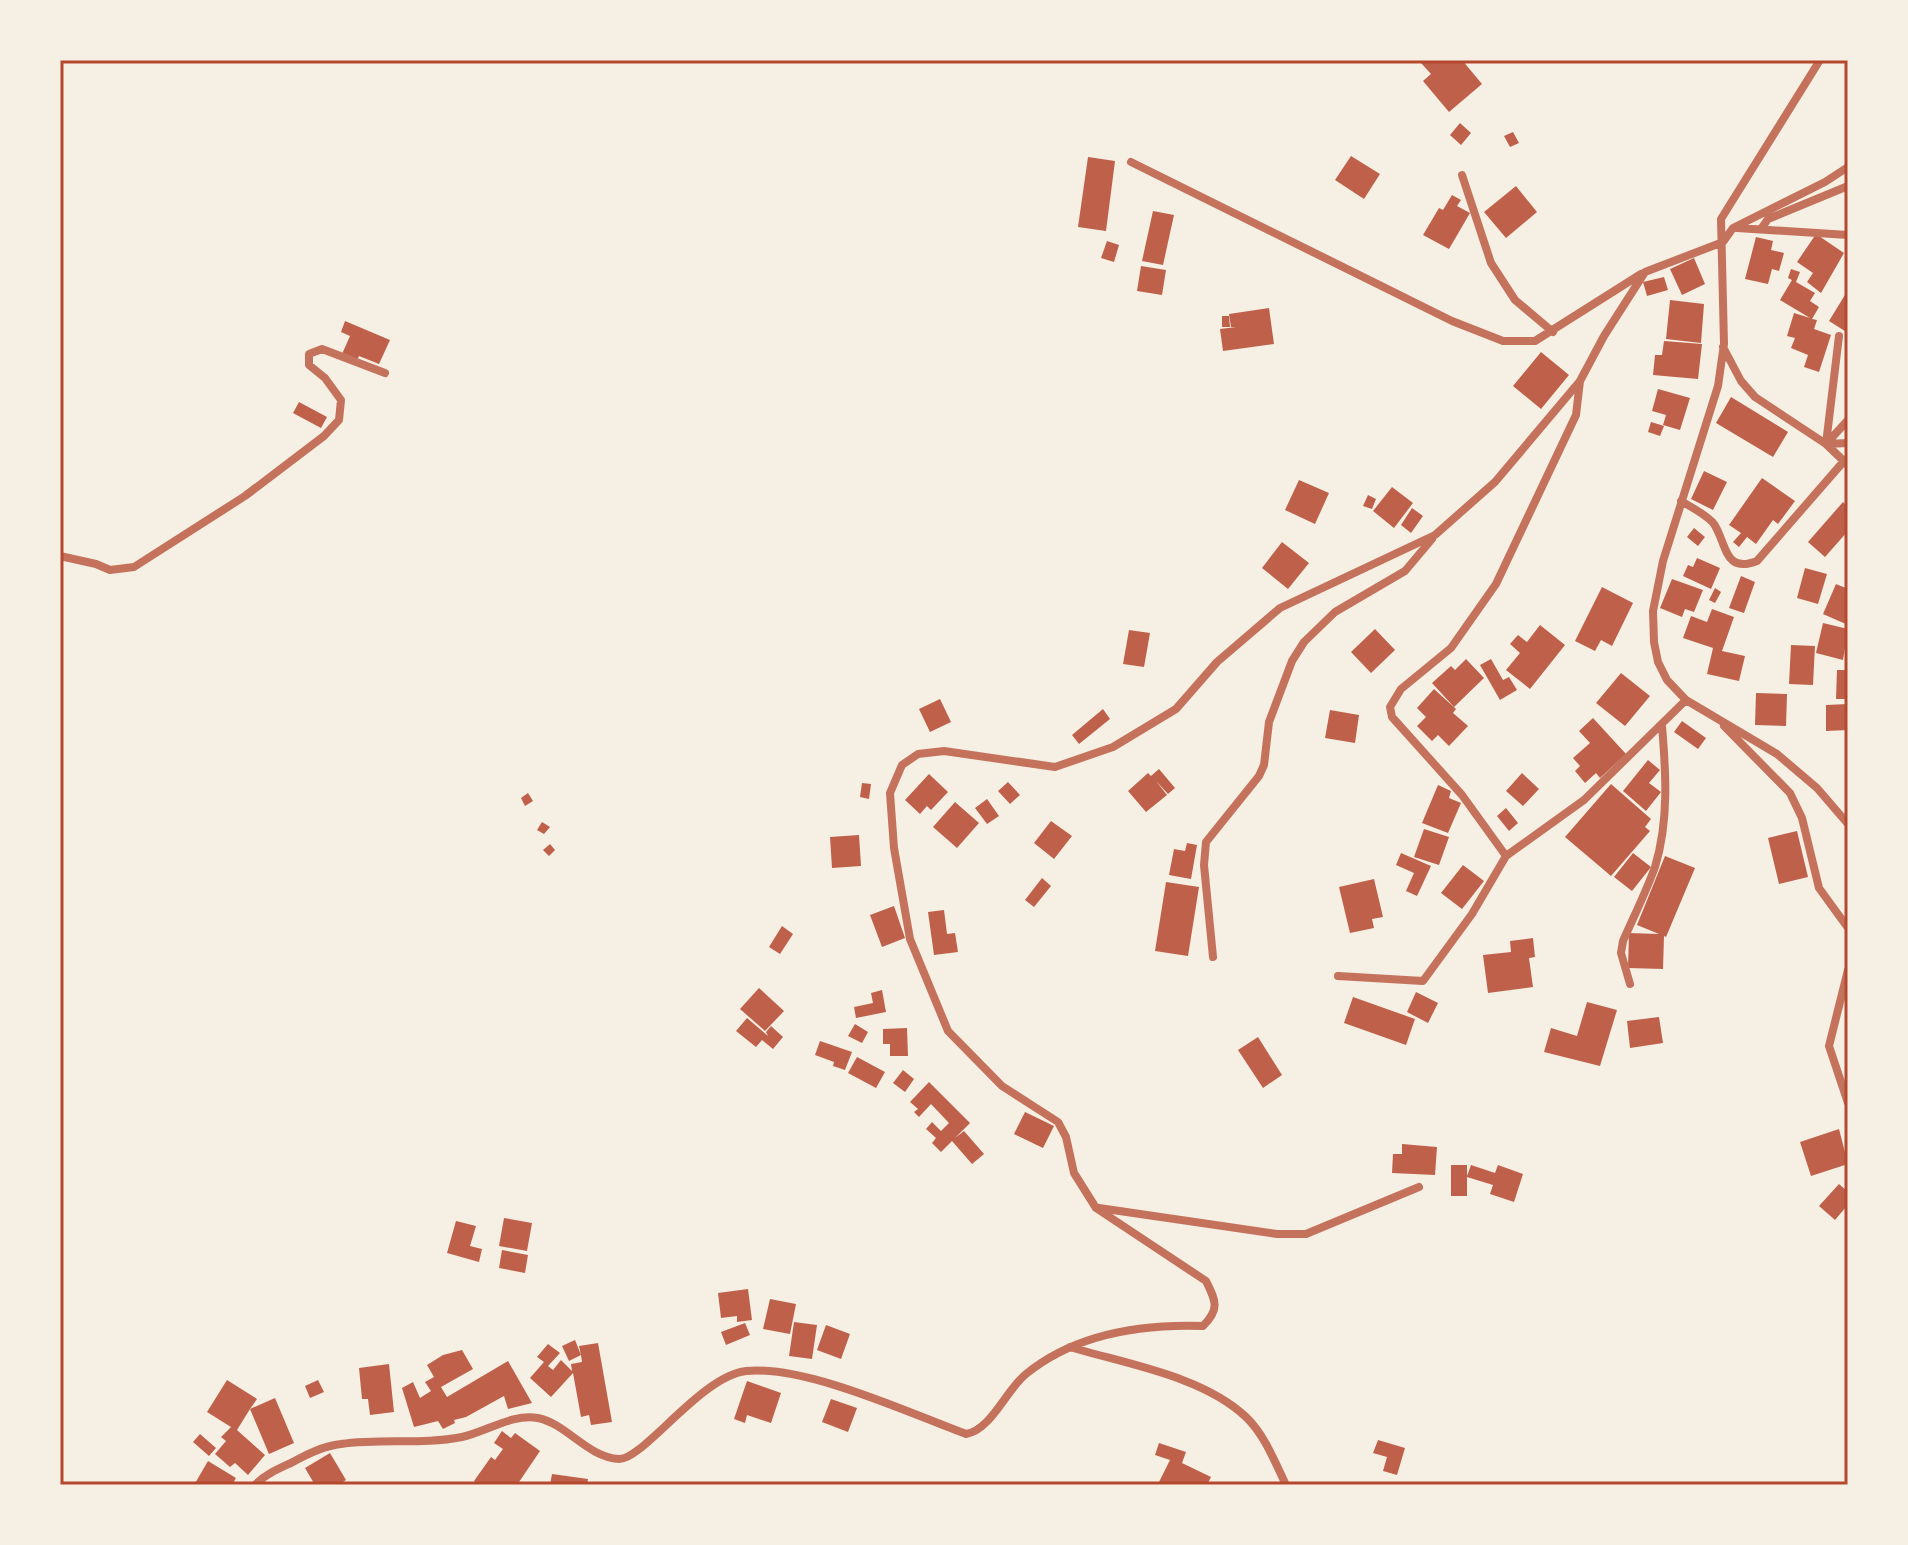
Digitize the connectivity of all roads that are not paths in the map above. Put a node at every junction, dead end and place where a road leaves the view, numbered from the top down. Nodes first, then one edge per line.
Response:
1 (1820, 60) edge
2 (1131, 162) dead end
3 (1848, 167) edge
4 (1462, 175) dead end
5 (1848, 186) edge
6 (1733, 228) junction
7 (1761, 229) junction
8 (1848, 235) edge
9 (1723, 242) junction
10 (1645, 272) junction
11 (1553, 332) junction
12 (1839, 336) dead end
13 (1723, 347) junction
14 (385, 373) dead end
15 (1580, 381) junction
16 (1848, 420) edge
17 (1848, 443) edge
18 (1826, 444) junction
19 (1846, 463) edge
20 (1681, 501) junction
21 (1435, 535) junction
22 (60, 556) edge
23 (1686, 700) junction
24 (1717, 717) junction
25 (1662, 726) junction
26 (1848, 824) edge
27 (1506, 856) junction
28 (1848, 928) edge
29 (1213, 957) dead end
30 (1848, 970) edge
31 (1338, 976) dead end
32 (1630, 984) dead end
33 (1848, 1103) edge
34 (1419, 1187) dead end
35 (1096, 1208) junction
36 (1070, 1347) junction
37 (255, 1485) edge
38 (1286, 1485) edge

1 - 9 street
2 - 11 street
3 - 6 street
4 - 11 street
5 - 7 street
6 - 7 street
6 - 9 street
7 - 8 street
9 - 10 street
9 - 13 street
10 - 11 street
10 - 15 street
12 - 18 street
13 - 18 street
13 - 20 street
14 - 22 street
15 - 21 street
15 - 27 street
16 - 18 street
17 - 18 street
18 - 19 street
19 - 20 street
20 - 23 street
21 - 29 street
21 - 35 street
23 - 24 street
23 - 25 street
24 - 26 street
24 - 28 street
25 - 27 street
25 - 32 street
27 - 31 street
30 - 33 street
34 - 35 street
35 - 36 street
36 - 37 street
36 - 38 street

